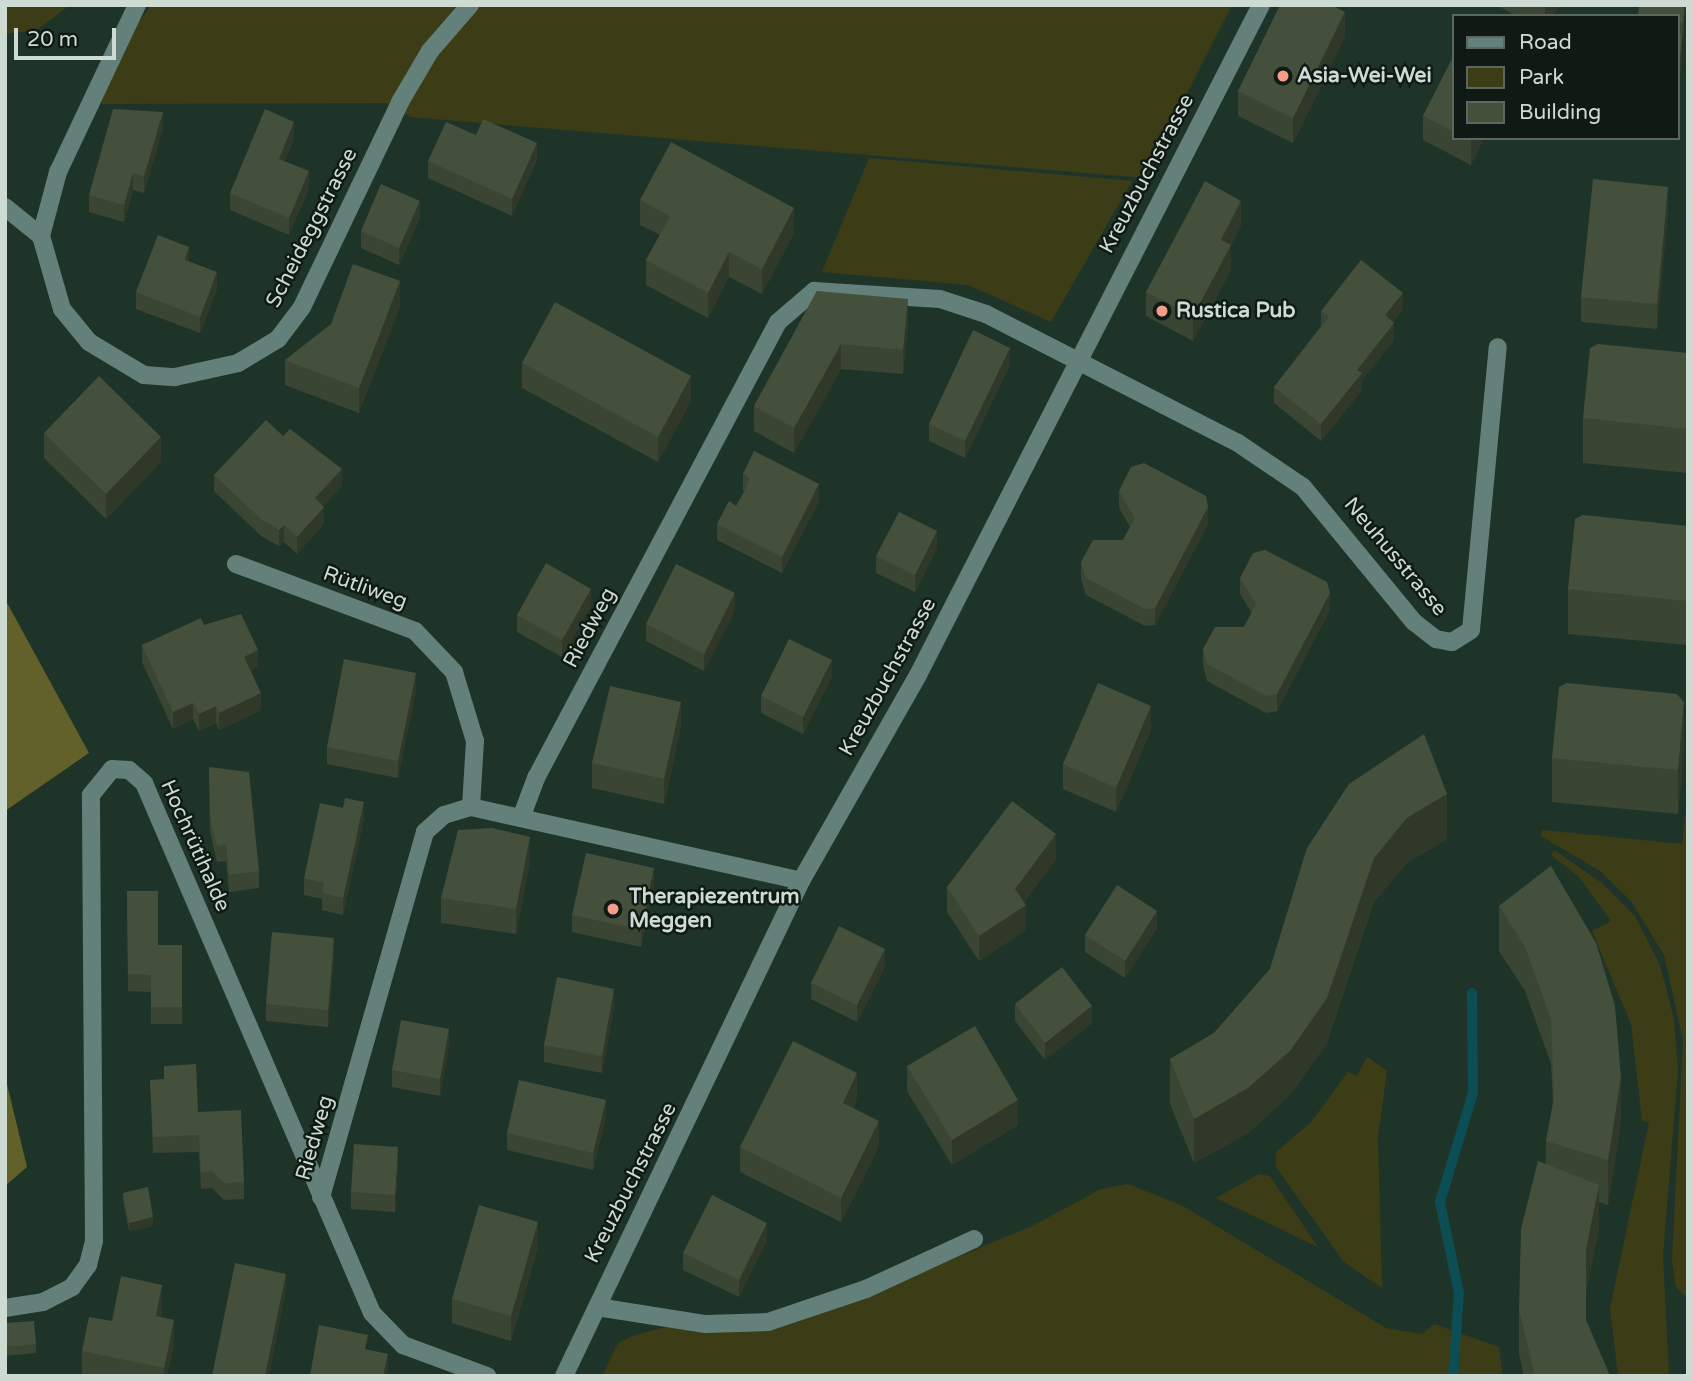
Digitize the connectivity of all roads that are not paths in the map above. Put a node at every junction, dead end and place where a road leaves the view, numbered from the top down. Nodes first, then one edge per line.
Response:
1 (137, 5) edge
2 (470, 5) edge
3 (1261, 5) edge
4 (5, 206) edge
5 (41, 236) junction
6 (1498, 347) dead end
7 (1079, 360) junction
8 (236, 564) dead end
9 (471, 807) junction
10 (521, 818) junction
11 (801, 881) junction
12 (321, 1198) junction
13 (974, 1238) dead end
14 (597, 1307) junction
15 (5, 1308) edge
16 (487, 1376) edge
17 (564, 1376) edge

1 - 5 street
2 - 5 street, Scheideggstrasse
3 - 7 street, Kreuzbuchstrasse
4 - 5 street
6 - 7 street, Neuhusstrasse
7 - 10 street, Riedweg
7 - 11 street, Kreuzbuchstrasse
8 - 9 street, Rütliweg
9 - 10 street
9 - 12 street, Riedweg
10 - 11 street
11 - 14 street, Kreuzbuchstrasse
12 - 15 street, Hochrütihalde
12 - 16 street, Hochrütihalde
13 - 14 street
14 - 17 street, Kreuzbuchstrasse

